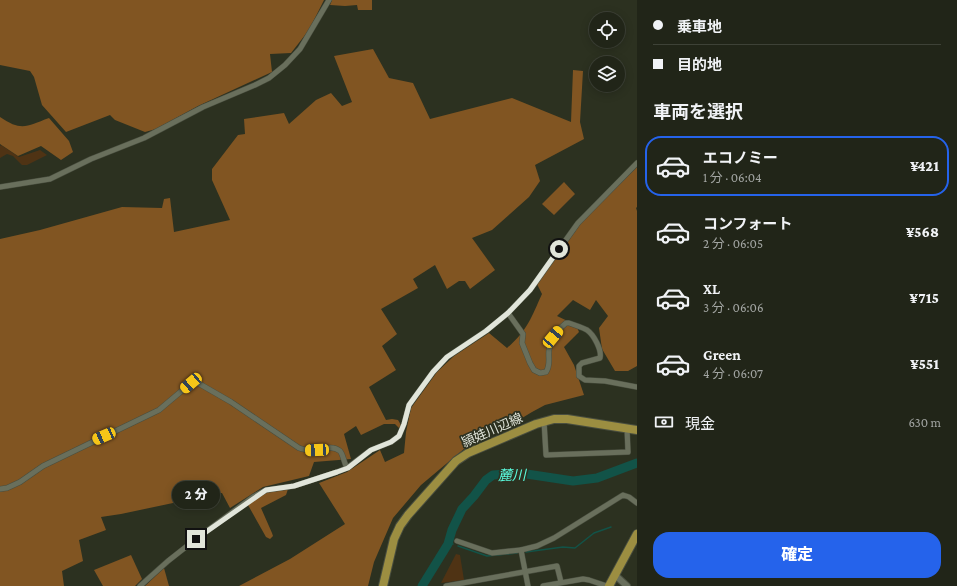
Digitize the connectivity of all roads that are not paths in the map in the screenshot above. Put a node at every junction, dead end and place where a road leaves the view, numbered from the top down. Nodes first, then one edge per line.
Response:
1 (329, 0) edge
2 (637, 163) edge
3 (0, 187) edge
4 (508, 313) junction
5 (637, 387) edge
6 (544, 421) junction
7 (627, 428) junction
8 (637, 430) edge
9 (348, 468) junction
10 (0, 489) edge
11 (637, 503) edge
12 (637, 534) edge
13 (457, 541) dead end
14 (521, 550) junction
15 (524, 572) junction
16 (615, 575) junction
17 (561, 582) junction
18 (140, 586) edge
19 (383, 586) edge
20 (446, 586) edge
21 (528, 586) edge
22 (543, 586) edge
23 (608, 586) edge
24 (627, 586) edge

1 - 3 street
2 - 4 street
4 - 5 street
4 - 9 street
6 - 7 main road, 頴娃川辺線
6 - 7 street
6 - 19 main road, 頴娃川辺線
7 - 8 main road, 頴娃川辺線
9 - 10 street
9 - 18 street
11 - 14 street
12 - 16 main road
13 - 14 street
14 - 15 street
15 - 17 street
15 - 20 street
15 - 21 street
16 - 23 main road
16 - 24 street
17 - 22 street
17 - 23 street

